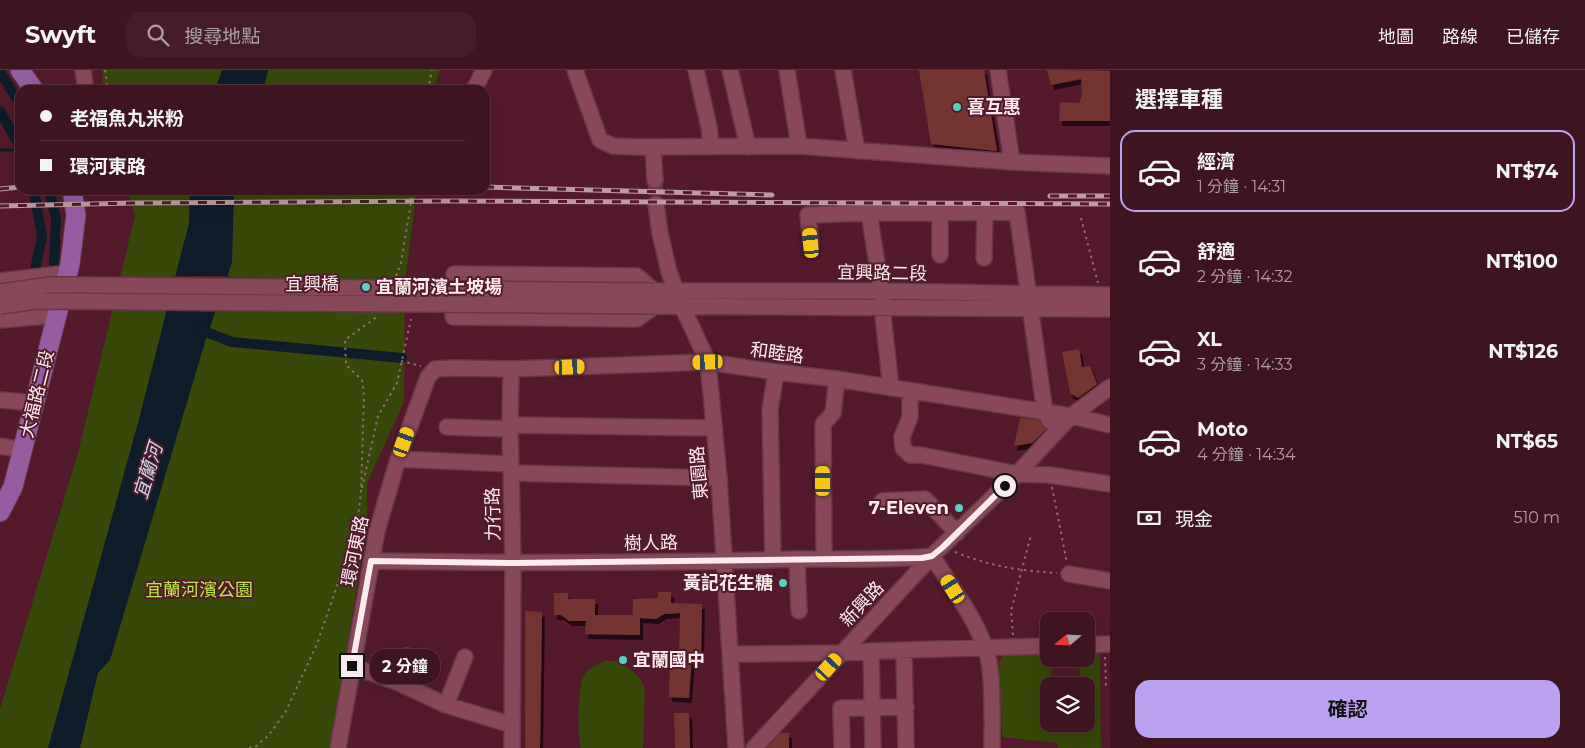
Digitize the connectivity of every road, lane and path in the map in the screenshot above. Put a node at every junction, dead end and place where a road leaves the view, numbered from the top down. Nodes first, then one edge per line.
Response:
1 (20, 70) edge
2 (83, 70) edge
3 (105, 70) edge
4 (432, 70) edge
5 (484, 70) edge
6 (575, 70) edge
7 (696, 70) edge
8 (730, 70) edge
9 (786, 70) edge
10 (843, 70) edge
11 (998, 70) edge
12 (30, 85) edge
13 (85, 85) edge
14 (107, 85) edge
15 (429, 85) edge
16 (476, 85) edge
17 (799, 146) junction
18 (711, 147) junction
19 (748, 147) junction
20 (654, 148) junction
21 (857, 151) junction
22 (1012, 162) junction
23 (1110, 166) edge
24 (655, 180) tunnel mouth
25 (73, 195) edge
26 (412, 195) edge
27 (656, 204) tunnel mouth
28 (940, 212) junction
29 (985, 212) junction
30 (869, 213) junction
31 (1081, 218) dead end
32 (811, 243) dead end
33 (940, 255) dead end
34 (984, 258) dead end
35 (68, 273) junction
36 (475, 274) junction
37 (0, 281) edge
38 (394, 281) dead end
39 (676, 291) junction
40 (0, 292) edge
41 (1030, 294) junction
42 (1105, 295) edge
43 (654, 298) junction
44 (882, 300) junction
45 (0, 306) edge
46 (682, 306) junction
47 (1110, 309) edge
48 (1032, 310) junction
49 (57, 315) junction
50 (378, 316) dead end
51 (474, 317) junction
52 (411, 318) dead end
53 (0, 320) edge
54 (401, 361) junction
55 (708, 362) junction
56 (435, 369) junction
57 (511, 369) junction
58 (776, 372) junction
59 (837, 379) junction
60 (1110, 387) edge
61 (891, 388) junction
62 (910, 391) junction
63 (0, 400) edge
64 (34, 403) junction
65 (1045, 413) junction
66 (1071, 416) junction
67 (1110, 425) edge
68 (447, 427) dead end
69 (510, 427) junction
70 (714, 428) junction
71 (1056, 430) junction
72 (0, 446) edge
73 (23, 450) junction
74 (398, 459) junction
75 (511, 469) junction
76 (1016, 474) junction
77 (1050, 475) junction
78 (719, 478) junction
79 (1110, 484) edge
80 (361, 493) junction
81 (882, 501) dead end
82 (1, 506) edge
83 (957, 534) junction
84 (1031, 535) dead end
85 (938, 552) junction
86 (824, 558) junction
87 (797, 559) junction
88 (774, 560) junction
89 (371, 561) junction
90 (724, 561) junction
91 (513, 563) junction
92 (1023, 571) junction
93 (1069, 574) junction
94 (1110, 581) edge
95 (799, 611) dead end
96 (1108, 644) edge
97 (1095, 645) edge
98 (1040, 646) edge
99 (985, 648) junction
100 (1013, 648) junction
101 (904, 650) junction
102 (871, 651) junction
103 (842, 653) junction
104 (730, 654) junction
105 (407, 656) dead end
106 (464, 657) dead end
107 (352, 666) junction
108 (399, 683) junction
109 (1106, 687) dead end
110 (446, 705) junction
111 (872, 707) junction
112 (906, 707) junction
113 (512, 725) junction
114 (249, 748) edge
115 (338, 748) edge
116 (512, 748) edge
117 (736, 748) edge
118 (754, 748) edge
119 (842, 748) edge
120 (873, 748) edge
121 (906, 748) edge
122 (992, 748) edge

1 - 12 main road
2 - 13 street
3 - 14 path
4 - 15 path
5 - 16 street
6 - 20 street
7 - 18 street
8 - 19 street
9 - 17 street
10 - 21 street
11 - 22 street
17 - 19 street
17 - 21 street
18 - 19 street
18 - 20 street
20 - 24 street
21 - 22 street
22 - 23 street
25 - 35 main road, 大福路二段
26 - 38 path
27 - 39 street, 東園路
28 - 29 street
28 - 30 street
28 - 33 street
29 - 34 street
29 - 41 street
30 - 32 street
30 - 44 street
31 - 42 path
35 - 37 street
35 - 49 main road, 大福路二段
36 - 43 street
36 - 51 street
36 - 51 street
39 - 43 street, 宜興路二段
39 - 44 street, 宜興路二段
39 - 46 street, 東園路
40 - 43 street, 宜興橋, bridge
41 - 42 street, 宜興路二段
41 - 44 street, 宜興路二段
41 - 48 street
43 - 45 street, 宜興橋, bridge
43 - 46 street, 宜興路二段
43 - 51 street
44 - 46 street, 宜興路二段
44 - 48 street, 宜興路二段
44 - 61 street
46 - 55 street, 東園路
47 - 48 street, 宜興路二段
48 - 65 street
49 - 53 street
49 - 64 main road, 大福路二段
50 - 80 path
52 - 54 path
54 - 56 path
54 - 80 path
55 - 57 street, 和睦路
55 - 58 street, 和睦路
55 - 70 street, 東園路
56 - 57 street, 和睦路
56 - 74 street, 環河東路
57 - 69 street, 力行路
58 - 59 street, 和睦路
58 - 88 street
59 - 61 street, 和睦路
59 - 86 street
60 - 66 street, 新興路
61 - 62 street, 和睦路
62 - 65 street, 和睦路
62 - 76 street
63 - 64 street
64 - 73 main road, 大福路二段
65 - 66 street, 和睦路
65 - 71 street
66 - 67 street, 和睦路
66 - 71 street, 新興路
68 - 69 street
69 - 70 street
69 - 75 street, 力行路
70 - 78 street, 東園路
71 - 76 street, 新興路
72 - 73 street
73 - 82 main road, 大福路二段
74 - 75 street
74 - 89 street, 環河東路
75 - 78 street
75 - 91 street, 力行路
76 - 77 street
76 - 83 street, 新興路
77 - 79 street
77 - 93 path
78 - 90 street, 東園路
80 - 114 path
81 - 83 street
83 - 85 street, 新興路
84 - 92 path
85 - 86 street, 樹人路
85 - 92 path
85 - 99 street
85 - 103 street, 新興路
86 - 87 street, 樹人路
87 - 88 street, 樹人路
87 - 95 street
88 - 90 street, 樹人路
89 - 91 street, 樹人路
89 - 107 street, 環河東路
90 - 91 street, 樹人路
90 - 104 street, 東園路
91 - 113 street, 力行路
92 - 93 path
92 - 100 path
93 - 94 street
96 - 97 street
96 - 109 path
98 - 100 street
99 - 100 street
99 - 101 street
99 - 122 street
101 - 102 street
101 - 112 street
102 - 103 street
102 - 111 street
103 - 104 street
103 - 118 street, 新興路
104 - 117 street, 東園路
105 - 108 street
106 - 110 street
107 - 108 street
107 - 115 street, 環河東路
108 - 110 street
110 - 113 street
111 - 112 street
111 - 119 street
111 - 120 street
112 - 121 street
113 - 116 street, 力行路

